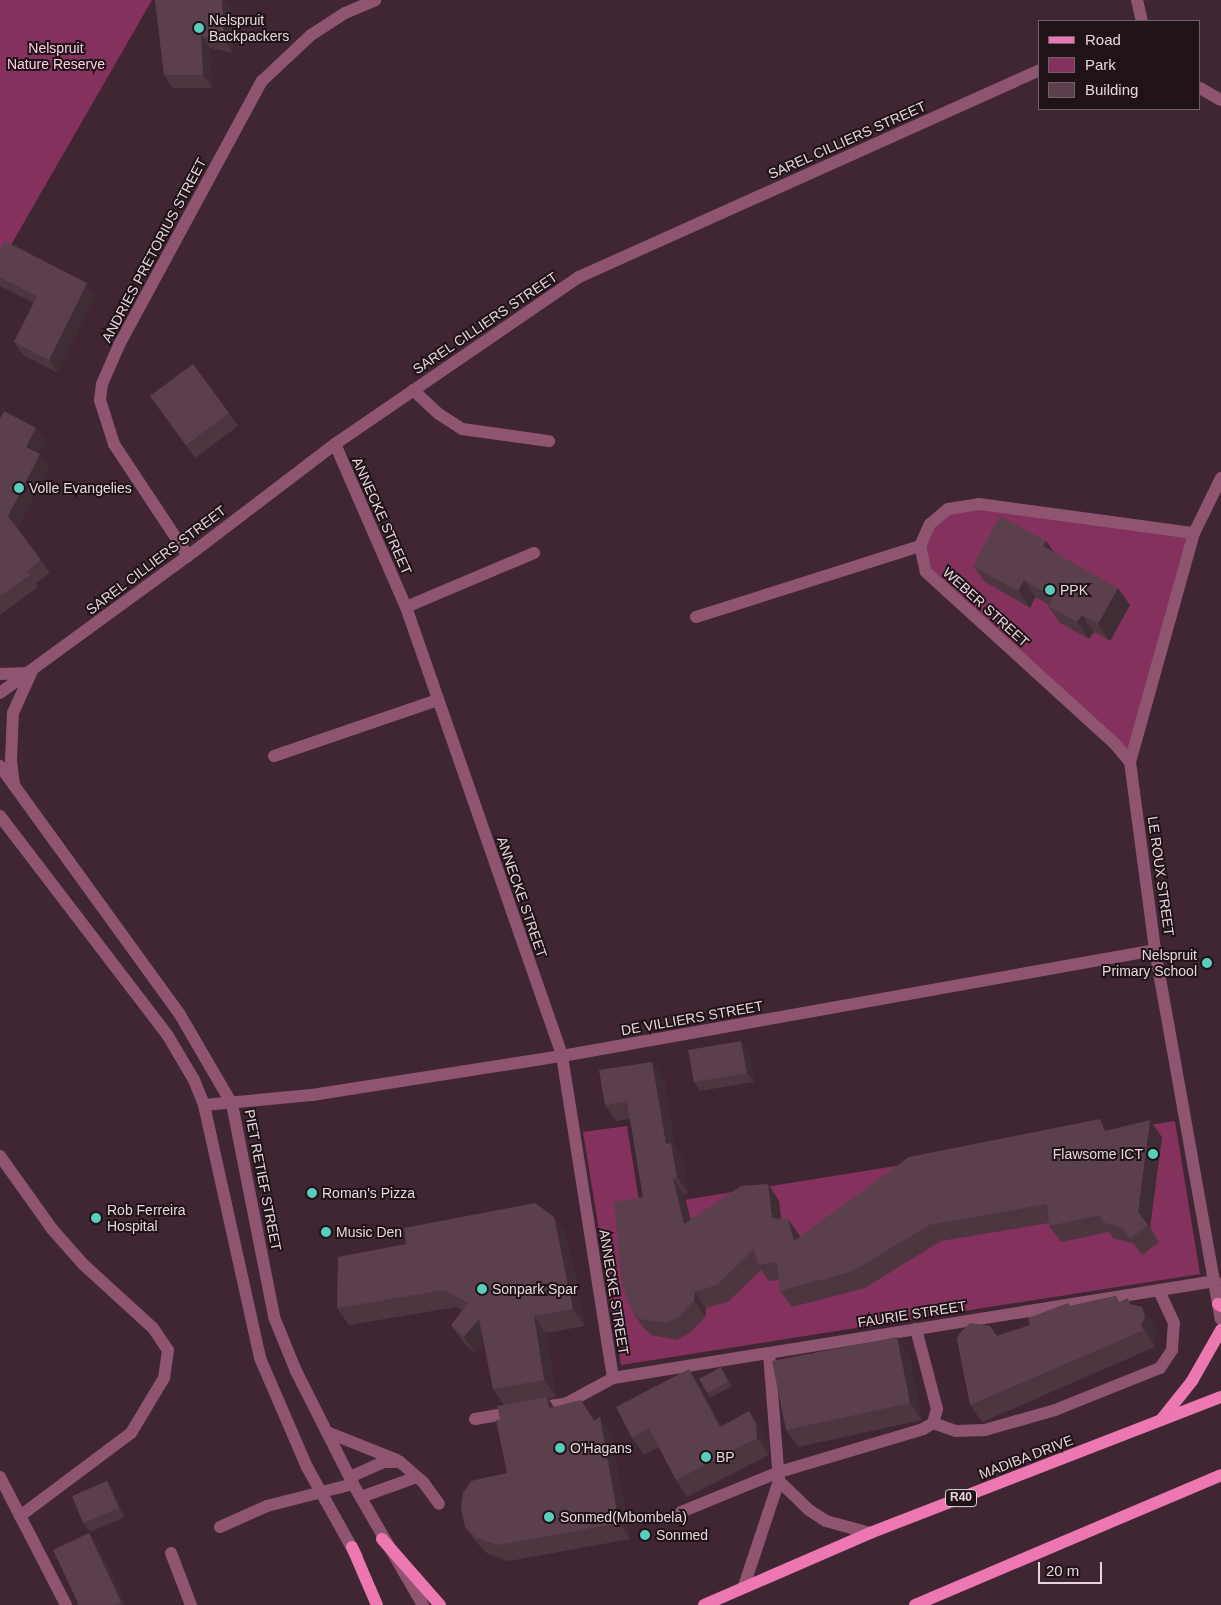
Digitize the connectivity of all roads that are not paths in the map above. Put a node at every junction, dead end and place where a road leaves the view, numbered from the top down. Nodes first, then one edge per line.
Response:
1 (375, 0) edge
2 (1137, 0) edge
3 (1142, 20) edge
4 (1038, 71) edge
5 (1201, 89) edge
6 (1221, 100) edge
7 (414, 390) junction
8 (549, 441) dead end
9 (334, 444) junction
10 (1221, 478) edge
11 (1194, 532) junction
12 (920, 546) junction
13 (534, 553) dead end
14 (188, 556) junction
15 (406, 607) junction
16 (696, 618) dead end
17 (30, 671) junction
18 (0, 674) edge
19 (0, 693) edge
20 (438, 700) junction
21 (274, 756) dead end
22 (1130, 762) junction
23 (0, 766) edge
24 (14, 786) junction
25 (0, 816) edge
26 (1156, 950) junction
27 (562, 1056) junction
28 (232, 1104) junction
29 (204, 1106) junction
30 (0, 1156) edge
31 (1215, 1281) junction
32 (1159, 1291) junction
33 (1220, 1305) edge
34 (1221, 1319) edge
35 (916, 1329) junction
36 (1221, 1330) edge
37 (769, 1353) junction
38 (613, 1378) junction
39 (1221, 1397) edge
40 (475, 1419) dead end
41 (1161, 1420) junction
42 (934, 1424) junction
43 (327, 1432) junction
44 (400, 1462) junction
45 (417, 1476) junction
46 (1221, 1476) edge
47 (779, 1477) junction
48 (0, 1478) edge
49 (352, 1480) junction
50 (322, 1494) junction
51 (361, 1497) junction
52 (439, 1504) dead end
53 (681, 1512) dead end
54 (20, 1516) junction
55 (220, 1527) dead end
56 (870, 1533) junction
57 (382, 1538) junction
58 (352, 1547) junction
59 (171, 1553) dead end
60 (744, 1586) junction
61 (66, 1605) edge
62 (191, 1605) edge
63 (377, 1605) edge
64 (384, 1605) edge
65 (423, 1605) edge
66 (440, 1605) edge
67 (704, 1605) edge
68 (915, 1605) edge

1 - 14 street, ANDRIES PRETORIUS STREET
2 - 3 street
4 - 7 street, SAREL CILLIERS STREET
5 - 6 street
7 - 8 street
7 - 9 street, SAREL CILLIERS STREET
9 - 14 street, SAREL CILLIERS STREET
9 - 15 street, ANNECKE STREET
10 - 11 street, LE ROUX STREET
11 - 12 street
11 - 22 street, LE ROUX STREET
12 - 16 street
12 - 22 street, WEBER STREET
13 - 15 street
14 - 17 street, SAREL CILLIERS STREET
15 - 20 street, ANNECKE STREET
17 - 18 street
17 - 19 street, SAREL CILLIERS STREET
17 - 24 street
20 - 21 street
20 - 27 street, ANNECKE STREET
22 - 26 street, LE ROUX STREET
23 - 24 street, PIET RETIEF STREET
24 - 28 street, PIET RETIEF STREET
25 - 29 street
26 - 27 street, DE VILLIERS STREET
26 - 31 street, LE ROUX STREET
27 - 28 street, DE VILLIERS STREET
27 - 38 street, ANNECKE STREET
28 - 29 street, DE VILLIERS STREET
28 - 43 street, PIET RETIEF STREET
29 - 50 street
30 - 54 street
31 - 32 street, FAURIE STREET
31 - 33 street, LE ROUX STREET
32 - 35 street, FAURIE STREET
32 - 42 street
33 - 34 street, LE ROUX STREET
35 - 37 street, FAURIE STREET
35 - 42 street
36 - 41 main road
37 - 38 street, FAURIE STREET
37 - 47 street
38 - 40 street, FAURIE STREET
39 - 41 main road, MADIBA DRIVE / R40
41 - 56 main road, MADIBA DRIVE / R40
42 - 47 street
43 - 44 street
43 - 49 street, PIET RETIEF STREET
44 - 45 street
44 - 49 street
45 - 51 street
45 - 52 street
46 - 68 main road
47 - 53 street
47 - 56 street
47 - 60 street
48 - 54 street
49 - 50 street
49 - 51 street, PIET RETIEF STREET
50 - 55 street
50 - 58 street
51 - 57 street, PIET RETIEF STREET
54 - 61 street
56 - 60 main road, MADIBA DRIVE / R40
57 - 65 street, PIET RETIEF STREET
57 - 66 main road
58 - 63 main road
58 - 64 street
59 - 62 street
60 - 67 main road, MADIBA DRIVE / R40

